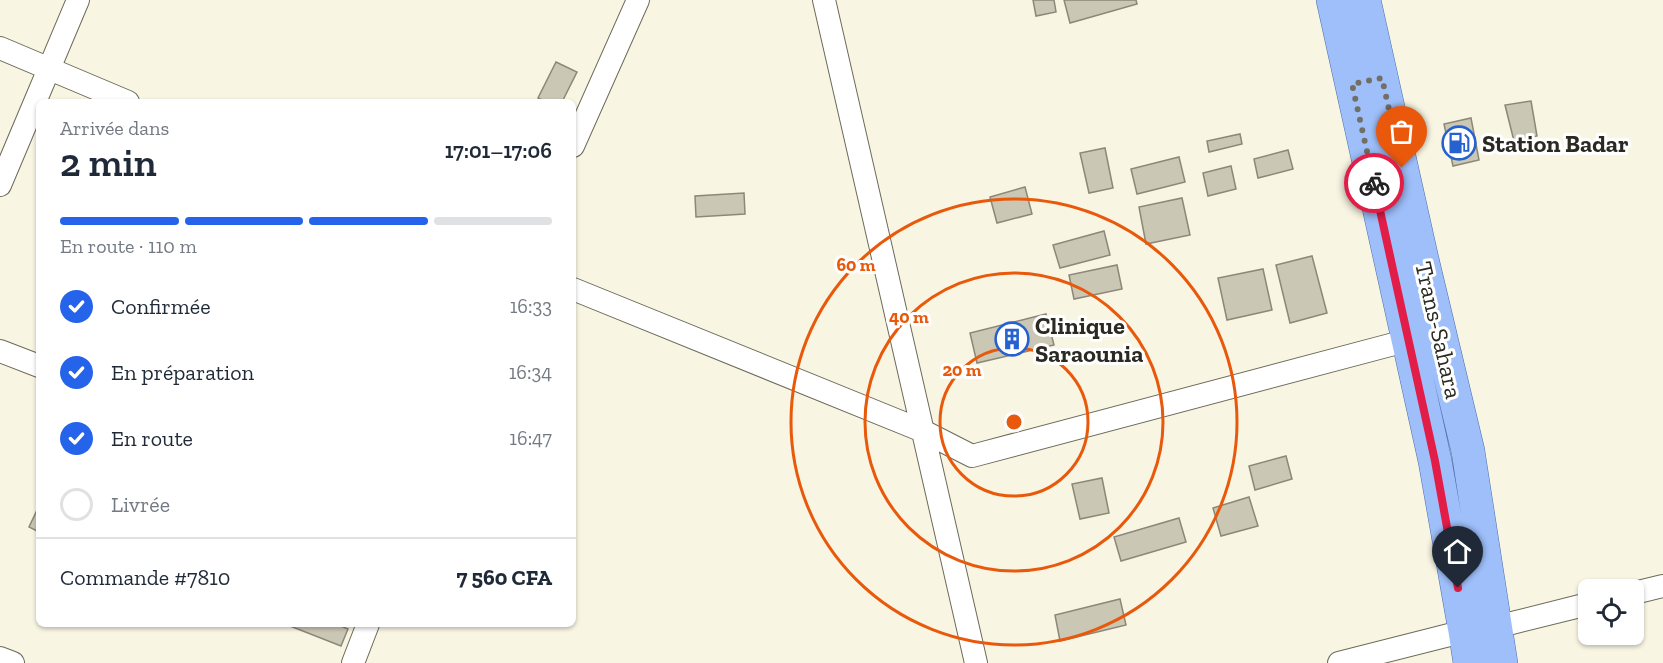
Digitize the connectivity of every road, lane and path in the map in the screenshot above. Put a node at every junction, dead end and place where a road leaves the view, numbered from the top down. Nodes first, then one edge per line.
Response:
1 (78, 0) edge
2 (638, 0) edge
3 (824, 0) edge
4 (1333, 0) edge
5 (1364, 0) edge
6 (0, 48) edge
7 (49, 69) junction
8 (1367, 81) junction
9 (36, 99) edge
10 (121, 99) edge
11 (36, 100) edge
12 (576, 139) edge
13 (0, 184) edge
14 (1407, 262) junction
15 (576, 290) edge
16 (1409, 340) junction
17 (0, 351) edge
18 (36, 365) edge
19 (923, 431) junction
20 (1663, 586) edge
21 (1644, 591) edge
22 (1578, 606) edge
23 (367, 627) edge
24 (1481, 629) junction
25 (0, 658) edge
26 (13, 663) edge
27 (353, 663) edge
28 (976, 663) edge
29 (1340, 663) edge
30 (1470, 663) edge
31 (1502, 663) edge

1 - 7 street
2 - 12 street
3 - 19 street
4 - 8 main road, Trans-Sahara
5 - 8 main road, Trans-Sahara
6 - 7 street
7 - 9 street
7 - 10 street
8 - 14 main road, Trans-Sahara
11 - 13 street
14 - 16 main road, Trans-Sahara
14 - 24 main road, Trans-Sahara
15 - 19 street
16 - 19 street
16 - 24 main road, Trans-Sahara
17 - 18 street
19 - 28 street
20 - 21 street
22 - 24 street
23 - 27 street
24 - 29 street
24 - 30 main road, Trans-Sahara
24 - 31 main road, Trans-Sahara
25 - 26 street

